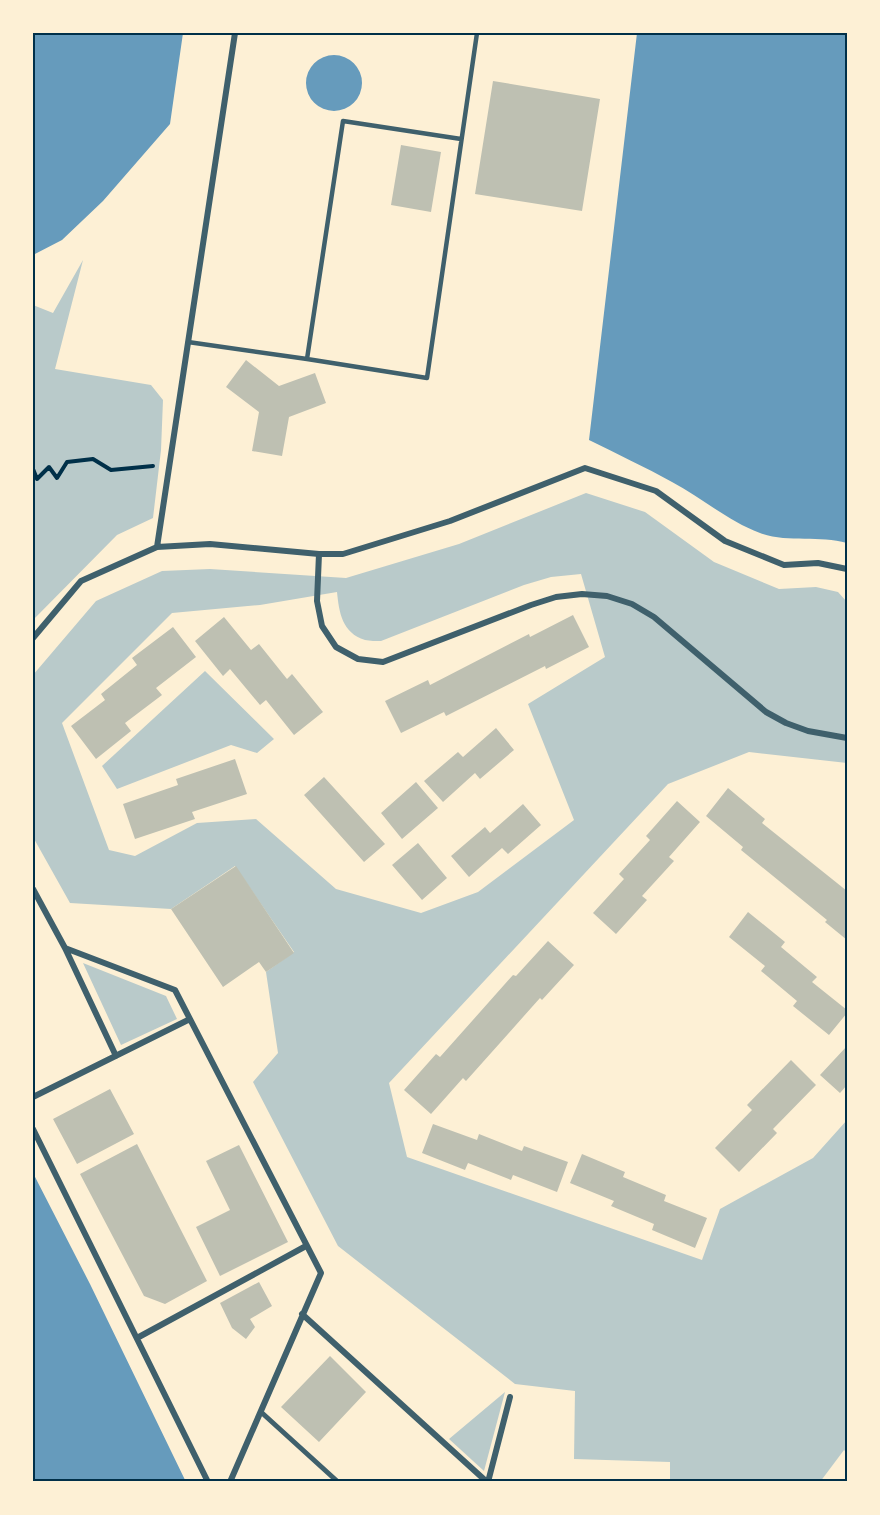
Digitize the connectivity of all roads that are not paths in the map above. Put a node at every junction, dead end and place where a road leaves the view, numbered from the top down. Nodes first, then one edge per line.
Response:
1 (235, 33) edge
2 (477, 33) edge
3 (460, 139) junction
4 (188, 342) junction
5 (307, 359) junction
6 (157, 547) junction
7 (319, 554) junction
8 (847, 569) edge
9 (33, 638) edge
10 (847, 738) edge
11 (33, 889) edge
12 (65, 948) junction
13 (190, 1019) junction
14 (116, 1056) junction
15 (33, 1097) edge
16 (33, 1129) edge
17 (306, 1246) junction
18 (302, 1314) junction
19 (136, 1338) junction
20 (510, 1397) dead end
21 (261, 1412) junction
22 (208, 1482) edge
23 (230, 1482) edge
24 (338, 1482) edge
25 (488, 1482) edge

1 - 4 street
2 - 3 lane
3 - 5 lane
3 - 5 lane
4 - 5 lane
4 - 6 street
6 - 7 street
6 - 9 street
7 - 8 street
7 - 10 street
11 - 12 street
12 - 13 street
12 - 14 street
13 - 14 street
13 - 17 street
14 - 15 street
16 - 19 street
17 - 18 street
17 - 19 street
18 - 21 street
18 - 25 street
19 - 22 street
20 - 25 street
21 - 23 street
21 - 24 street

